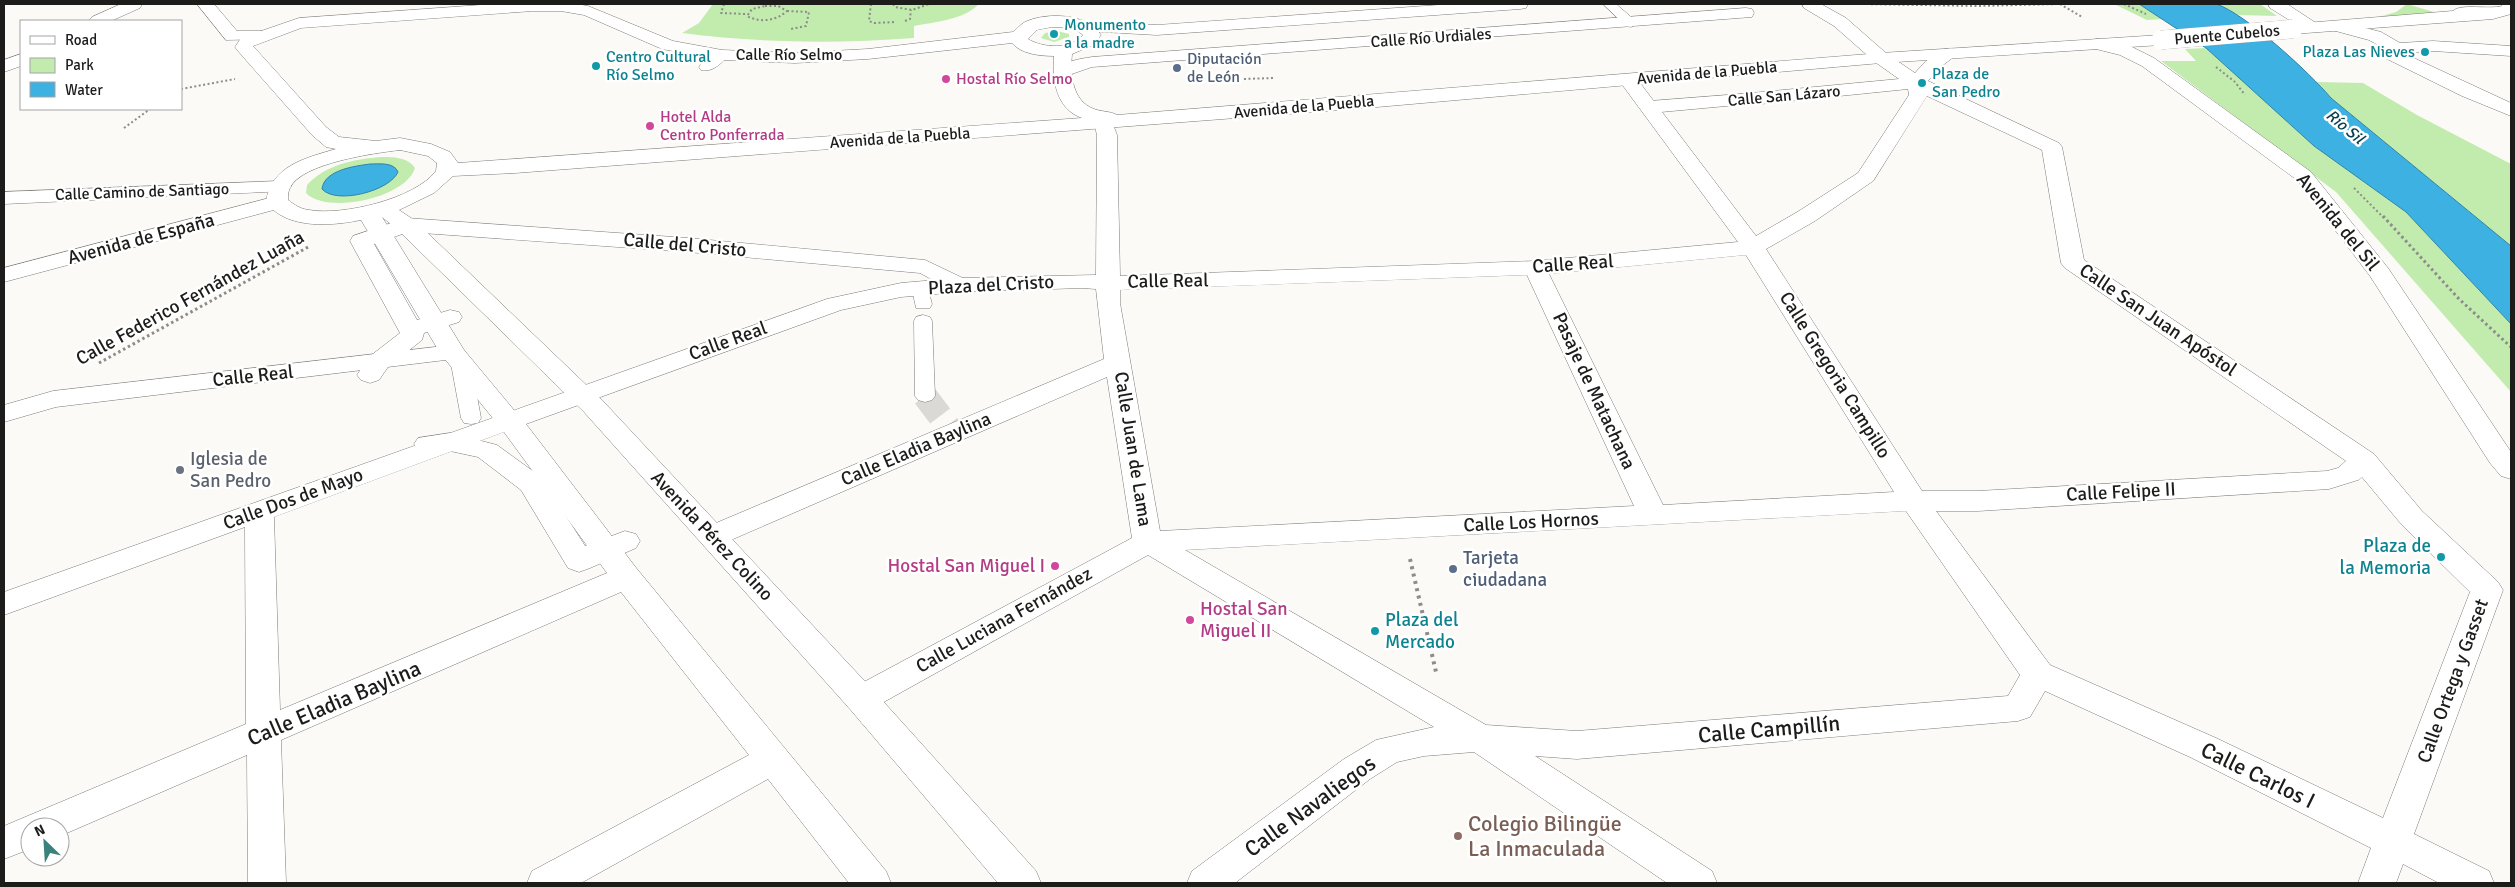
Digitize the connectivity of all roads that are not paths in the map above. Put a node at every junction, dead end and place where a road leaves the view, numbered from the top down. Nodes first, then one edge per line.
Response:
1 (134, 4) edge
2 (205, 4) edge
3 (1066, 4) edge
4 (1520, 4) edge
5 (1609, 4) edge
6 (1810, 4) edge
7 (2276, 4) edge
8 (2396, 4) edge
9 (2427, 4) edge
10 (317, 5) edge
11 (2508, 9) edge
12 (384, 13) dead end
13 (440, 13) junction
14 (1746, 13) dead end
15 (2478, 14) junction
16 (100, 20) edge
17 (2413, 20) junction
18 (299, 23) junction
19 (1631, 23) junction
20 (1079, 25) junction
21 (1027, 26) junction
22 (2325, 26) junction
23 (262, 35) junction
24 (2161, 40) joint
25 (2098, 44) junction
26 (2433, 46) junction
27 (2389, 48) junction
28 (1037, 50) junction
29 (2511, 51) edge
30 (1950, 53) junction
31 (722, 55) junction
32 (1064, 58) junction
33 (1881, 58) junction
34 (20, 59) edge
35 (4, 67) edge
36 (706, 67) dead end
37 (1627, 79) junction
38 (1918, 83) junction
39 (1650, 107) junction
40 (2511, 110) edge
41 (1128, 121) junction
42 (1096, 123) junction
43 (372, 146) junction
44 (446, 170) junction
45 (279, 195) junction
46 (4, 198) edge
47 (376, 210) junction
48 (406, 225) junction
49 (380, 235) junction
50 (1753, 247) junction
51 (1535, 268) junction
52 (4, 275) edge
53 (1107, 281) junction
54 (959, 285) junction
55 (876, 295) joint
56 (922, 305) junction
57 (442, 320) junction
58 (409, 331) junction
59 (457, 359) junction
60 (1119, 362) junction
61 (374, 368) junction
62 (581, 394) junction
63 (925, 396) tunnel mouth
64 (4, 414) edge
65 (471, 418) dead end
66 (510, 421) junction
67 (450, 442) junction
68 (421, 444) dead end
69 (2364, 460) junction
70 (2511, 470) edge
71 (2329, 480) junction
72 (1914, 501) junction
73 (259, 512) junction
74 (1653, 515) junction
75 (2429, 535) junction
76 (713, 536) junction
77 (1148, 542) junction
78 (616, 546) junction
79 (626, 577) junction
80 (4, 604) edge
81 (2038, 674) junction
82 (861, 699) junction
83 (262, 734) junction
84 (1480, 738) junction
85 (772, 760) junction
86 (66, 817) edge
87 (20, 836) edge
88 (2393, 841) junction
89 (4, 843) edge
90 (267, 883) edge
91 (546, 883) edge
92 (872, 883) edge
93 (1022, 883) edge
94 (1206, 883) edge
95 (1698, 883) edge
96 (2377, 883) edge
97 (2475, 883) edge

1 - 16 street
2 - 23 street
3 - 20 street
4 - 20 street, Calle Río Urdiales
5 - 19 lane
6 - 33 street
7 - 22 street
8 - 22 street
9 - 15 street
10 - 18 street
11 - 15 street
12 - 13 lane
13 - 18 street, Calle Río Selmo
13 - 31 street, Calle Río Selmo
14 - 19 street, Calle Río Urdiales
15 - 17 street
17 - 22 street
17 - 26 street
18 - 23 street
19 - 32 street, Calle Río Urdiales
20 - 21 street, Calle Río Urdiales
20 - 32 street
21 - 28 street
21 - 31 street, Calle Río Selmo
22 - 24 street, Puente Cubelos, bridge
22 - 27 street
23 - 43 street
24 - 25 street, Avenida de la Puebla
25 - 30 street, Avenida de la Puebla
25 - 70 street, Avenida del Sil
26 - 27 street
26 - 29 street
27 - 40 street
28 - 32 street, Calle Río Urdiales
28 - 42 street
30 - 33 street, Avenida de la Puebla
30 - 38 street
31 - 36 lane
32 - 41 street
33 - 37 street, Avenida de la Puebla
33 - 38 street
34 - 35 street
37 - 39 street, Calle Gregoria Campillo
37 - 41 street, Avenida de la Puebla
38 - 39 street, Calle San Lázaro
38 - 50 street, Calle Real
38 - 69 street, Calle San Juan Apóstol
39 - 50 street, Calle Gregoria Campillo
41 - 42 street, Avenida de la Puebla
42 - 44 street, Avenida de la Puebla
42 - 53 street, Calle Juan de Lama
43 - 44 street
43 - 45 street
44 - 47 street
45 - 46 street, Calle Camino de Santiago
45 - 47 street
45 - 52 street, Avenida de España
47 - 48 street, Avenida Pérez Colino
47 - 49 street
48 - 49 street
48 - 54 street, Calle del Cristo
48 - 62 street, Avenida Pérez Colino
49 - 57 street
49 - 58 street
50 - 51 street, Calle Real
50 - 72 street, Calle Gregoria Campillo
51 - 53 street, Calle Real
51 - 74 street, Pasaje de Matachana
53 - 54 street, Plaza del Cristo
53 - 60 street, Calle Juan de Lama
54 - 56 street, Plaza del Cristo
55 - 56 street, Plaza del Cristo
55 - 62 street, Calle Real
56 - 63 lane
57 - 58 street
57 - 59 street
58 - 61 street
59 - 61 street, Calle Real
59 - 65 lane
59 - 66 street
60 - 76 street, Calle Eladia Baylina
60 - 77 street, Calle Juan de Lama
61 - 64 street, Calle Real
62 - 66 street, Calle Dos de Mayo
62 - 76 street, Avenida Pérez Colino
66 - 67 street, Calle Dos de Mayo
66 - 78 street
67 - 68 street
67 - 73 street, Calle Dos de Mayo
67 - 78 street
69 - 71 street, Calle Felipe II
69 - 75 street, Calle Ortega y Gasset
71 - 72 street, Calle Felipe II
71 - 75 street, Calle Felipe II
72 - 74 street, Calle Los Hornos
72 - 81 street, Calle Gregoria Campillo
73 - 80 street, Calle Dos de Mayo
73 - 83 street
74 - 77 street, Calle Los Hornos
75 - 88 street, Calle Ortega y Gasset
76 - 82 street, Avenida Pérez Colino
77 - 82 street, Calle Luciana Fernández
77 - 84 street, Calle Juan de Lama
78 - 79 street
79 - 83 street, Calle Eladia Baylina
79 - 85 street
81 - 84 street, Calle Campillín
81 - 88 street, Calle Carlos I
82 - 93 street, Avenida Pérez Colino
83 - 86 street, Calle Eladia Baylina
83 - 90 street
84 - 94 street, Calle Navaliegos
84 - 95 street, Calle Juan de Lama
85 - 91 street
85 - 92 street
87 - 89 street
88 - 96 street, Calle Ortega y Gasset
88 - 97 street, Calle Carlos I

